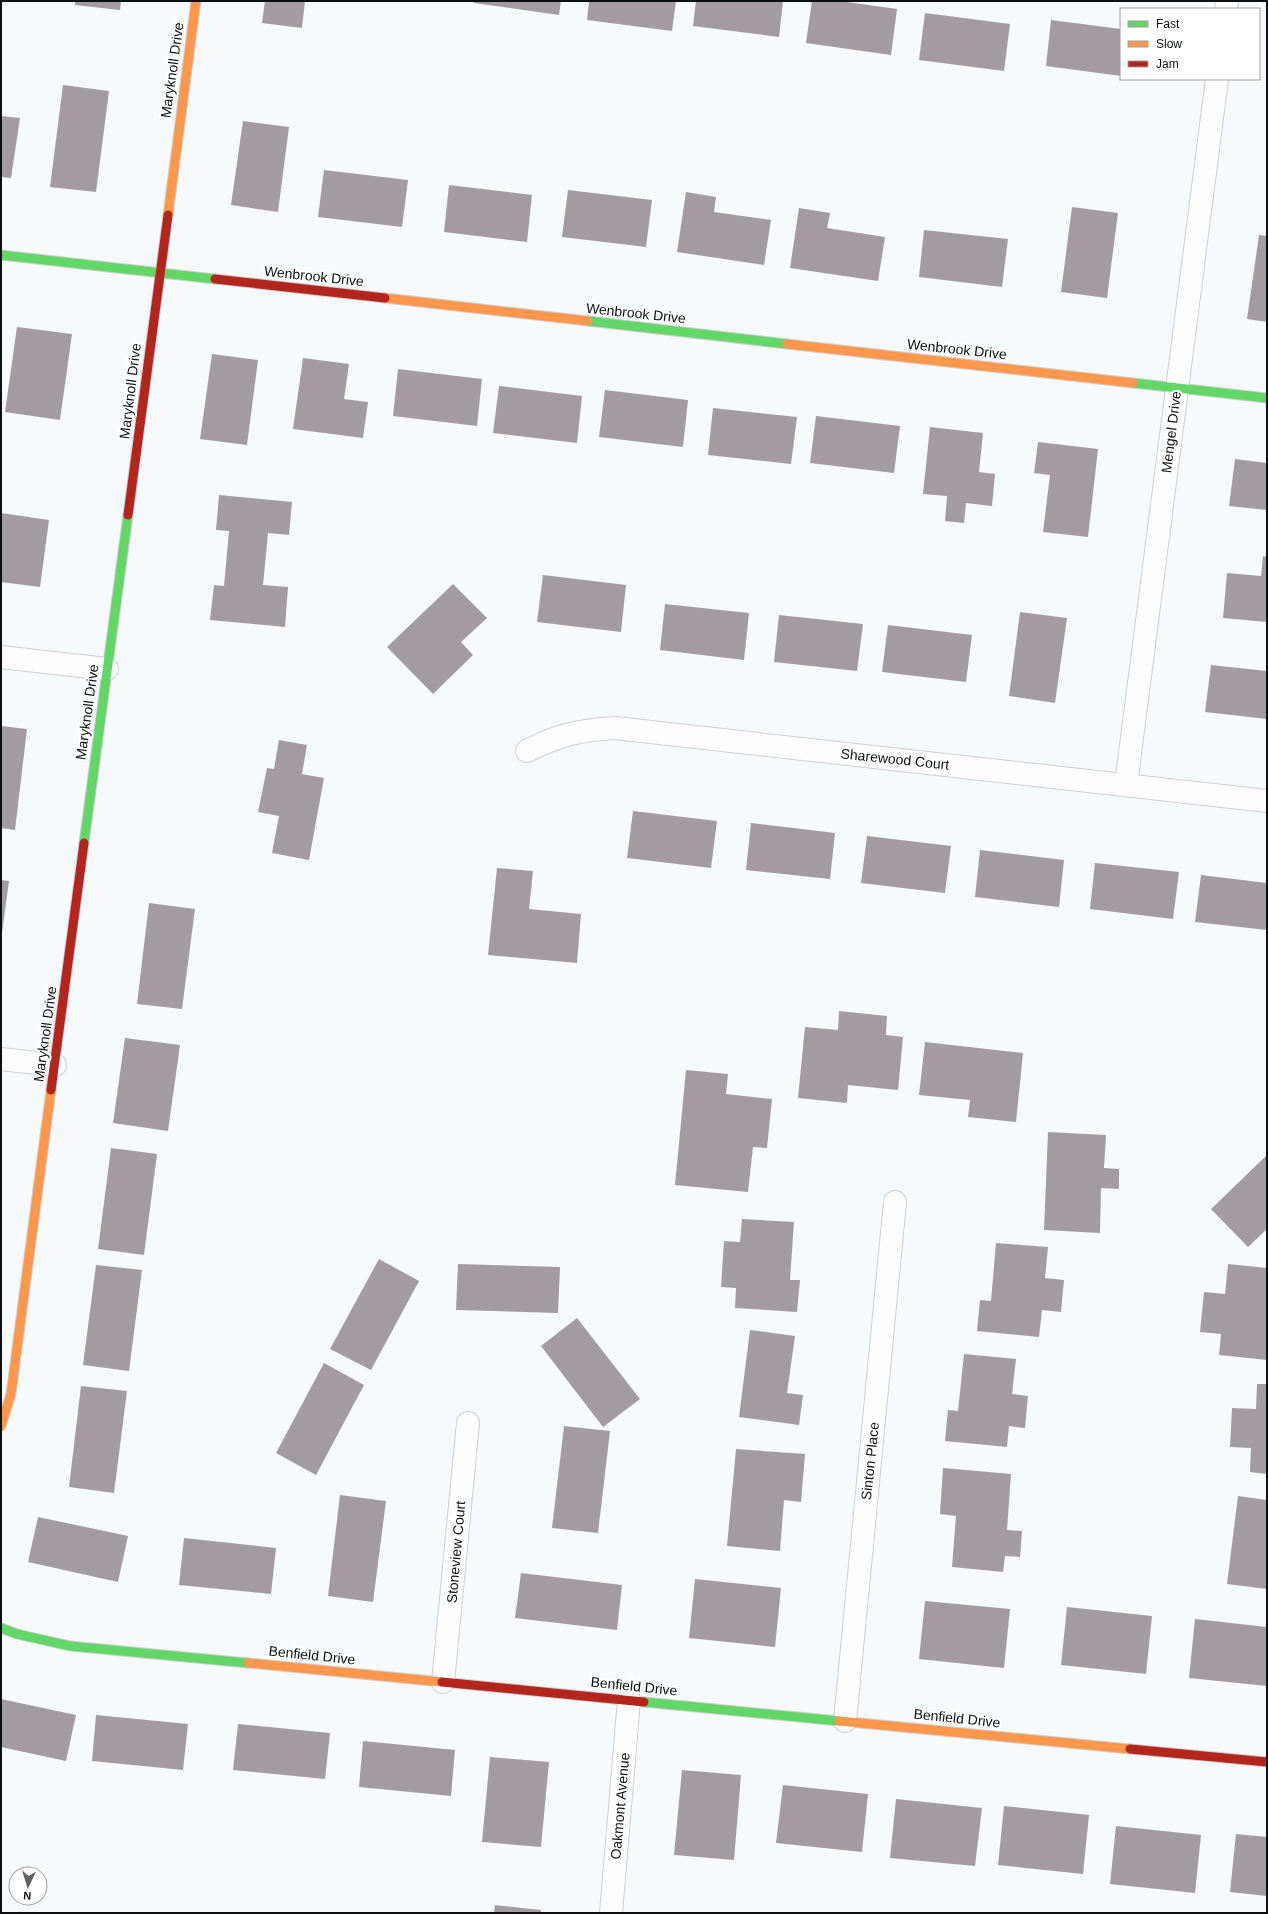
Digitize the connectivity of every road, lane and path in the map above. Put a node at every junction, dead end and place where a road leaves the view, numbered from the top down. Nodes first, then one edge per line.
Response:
1 (196, 1) edge
2 (1217, 80) edge
3 (1, 255) edge
4 (159, 273) junction
5 (1177, 386) junction
6 (1267, 398) edge
7 (1, 657) edge
8 (107, 669) junction
9 (527, 751) dead end
10 (1126, 784) junction
11 (1267, 801) edge
12 (1, 1059) edge
13 (55, 1065) junction
14 (895, 1202) dead end
15 (468, 1422) dead end
16 (1, 1426) edge
17 (1, 1628) edge
18 (443, 1682) junction
19 (628, 1700) junction
20 (845, 1721) junction
21 (1267, 1762) edge
22 (610, 1913) edge

1 - 4 street, Maryknoll Drive
2 - 5 street, Mengel Drive
3 - 4 street, Wenbrook Drive
4 - 5 street, Wenbrook Drive
4 - 8 street, Maryknoll Drive
5 - 6 street, Wenbrook Drive
5 - 10 street, Mengel Drive
7 - 8 street
8 - 13 street, Maryknoll Drive
9 - 10 street, Sharewood Court
10 - 11 street, Sharewood Court
12 - 13 street
13 - 16 street, Maryknoll Drive
14 - 20 street, Sinton Place
15 - 18 street, Stoneview Court
17 - 18 street, Benfield Drive
18 - 19 street, Benfield Drive
19 - 20 street, Benfield Drive
19 - 22 street, Oakmont Avenue
20 - 21 street, Benfield Drive

